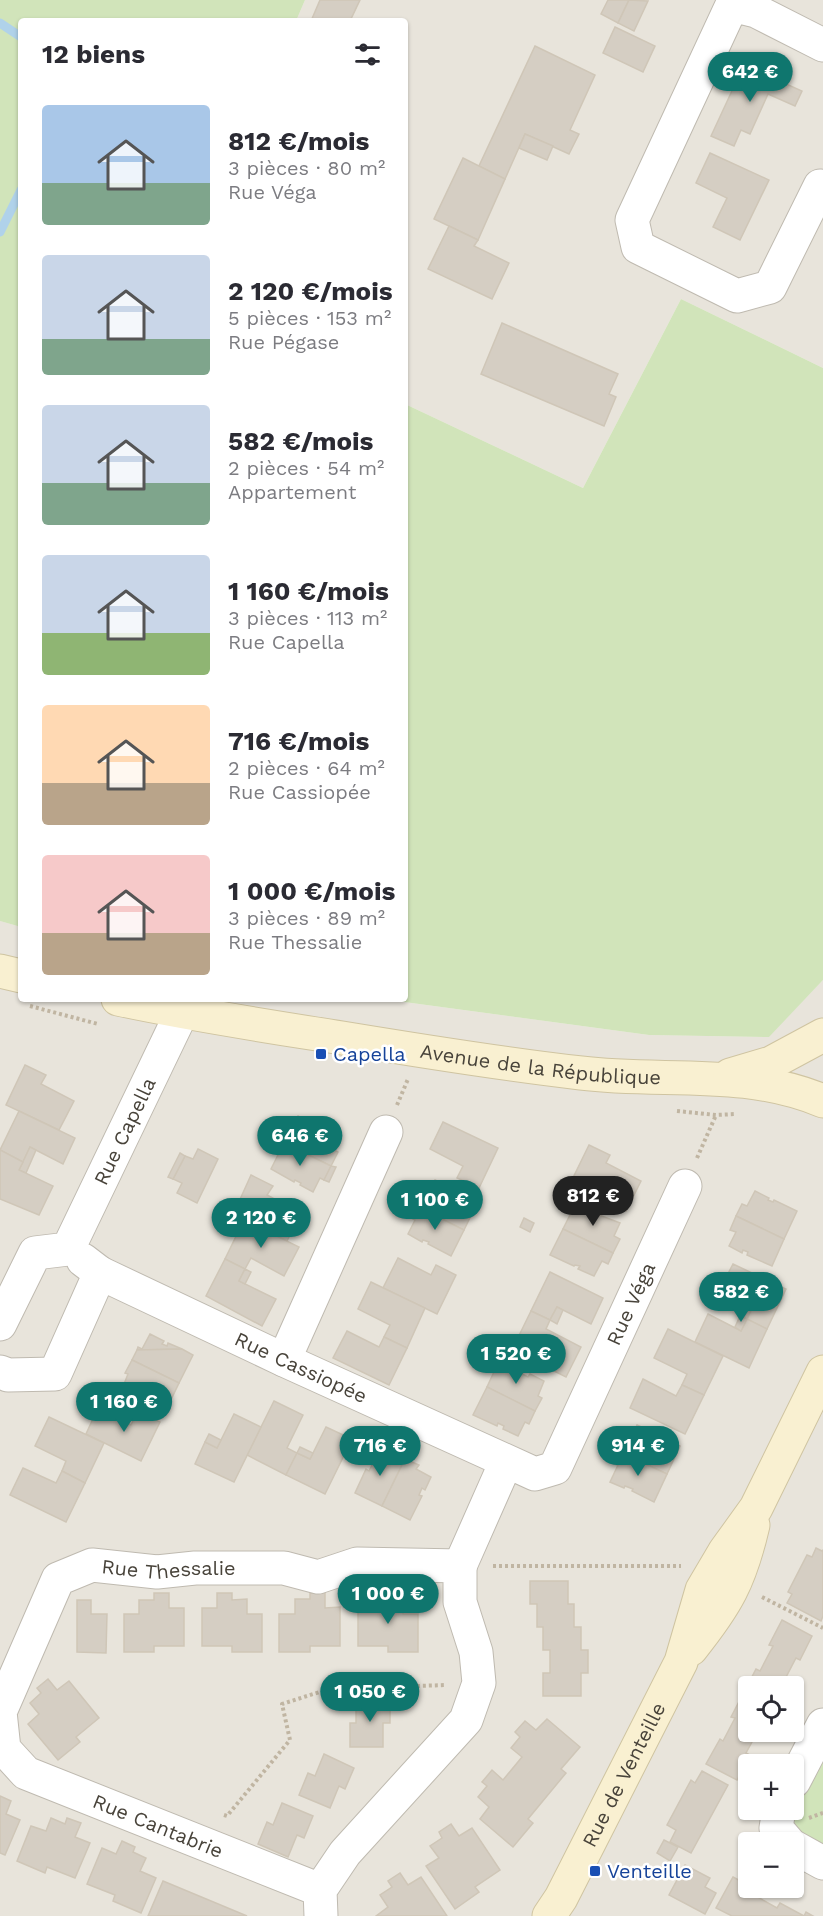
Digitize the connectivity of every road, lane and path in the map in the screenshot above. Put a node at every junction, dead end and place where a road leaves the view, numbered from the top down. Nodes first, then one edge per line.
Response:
1 (728, 3) edge
2 (823, 45) edge
3 (822, 185) edge
4 (0, 971) edge
5 (18, 975) edge
6 (133, 1002) edge
7 (182, 1012) junction
8 (823, 1035) edge
9 (419, 1050) junction
10 (716, 1078) junction
11 (823, 1101) edge
12 (716, 1115) dead end
13 (386, 1132) joint
14 (685, 1186) joint
15 (68, 1249) junction
16 (100, 1273) junction
17 (0, 1324) edge
18 (284, 1360) junction
19 (0, 1372) edge
20 (823, 1372) edge
21 (520, 1468) junction
22 (460, 1566) junction
23 (723, 1578) junction
24 (823, 1628) edge
25 (478, 1683) junction
26 (823, 1725) edge
27 (4, 1749) joint
28 (804, 1762) edge
29 (217, 1813) dead end
30 (804, 1853) edge
31 (823, 1863) edge
32 (321, 1903) edge
33 (549, 1916) edge

1 - 2 street
1 - 3 street
4 - 5 street
6 - 7 street, Avenue de la République
7 - 9 street, Avenue de la République
7 - 15 street, Rue Capella
8 - 10 street, Avenue de la République
9 - 10 street, Avenue de la République
9 - 13 path
10 - 11 street, Avenue de la République
12 - 14 path
13 - 18 street
14 - 21 street, Rue Véga
15 - 16 street
15 - 17 street
16 - 18 street, Rue Cassiopée
16 - 19 street
18 - 21 street, Rue Cassiopée
20 - 23 street, Rue de Venteille
21 - 22 street
22 - 23 path
22 - 25 street
22 - 27 street, Rue Thessalie
23 - 24 path
23 - 33 street, Rue de Venteille
25 - 29 path
25 - 32 street
26 - 28 street
27 - 32 street, Rue Cantabrie
30 - 31 street

